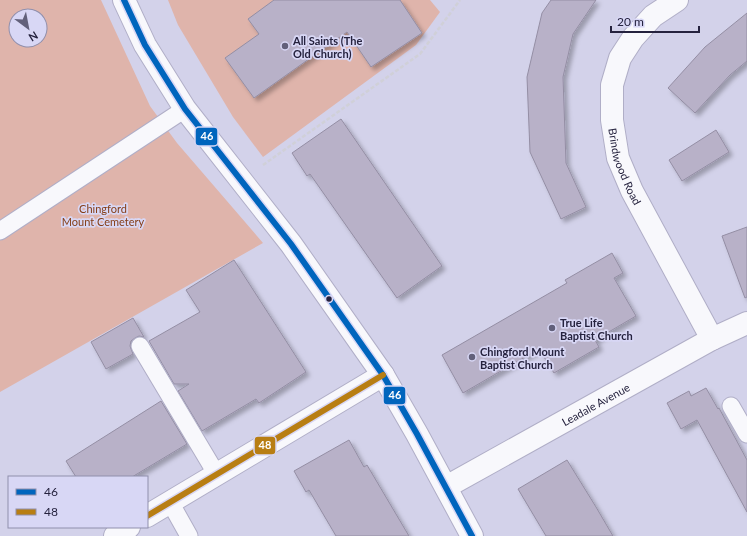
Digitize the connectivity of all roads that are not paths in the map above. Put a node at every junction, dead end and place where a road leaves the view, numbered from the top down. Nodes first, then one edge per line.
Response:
1 (124, 0) edge
2 (677, 0) edge
3 (185, 109) junction
4 (0, 231) edge
5 (747, 324) edge
6 (712, 339) junction
7 (140, 346) dead end
8 (383, 375) junction
9 (731, 406) dead end
10 (747, 434) edge
11 (217, 475) junction
12 (446, 487) junction
13 (170, 502) junction
14 (148, 515) edge
15 (127, 528) edge
16 (115, 536) edge
17 (189, 536) edge
18 (472, 536) edge

1 - 3 street
2 - 6 street, Brindwood Road
3 - 4 lane
3 - 8 street
5 - 6 street, Leadale Avenue
6 - 12 street, Leadale Avenue
7 - 11 lane
8 - 11 street
8 - 12 street
9 - 10 lane
11 - 13 street
12 - 18 street
13 - 14 street
13 - 17 lane
15 - 16 street

